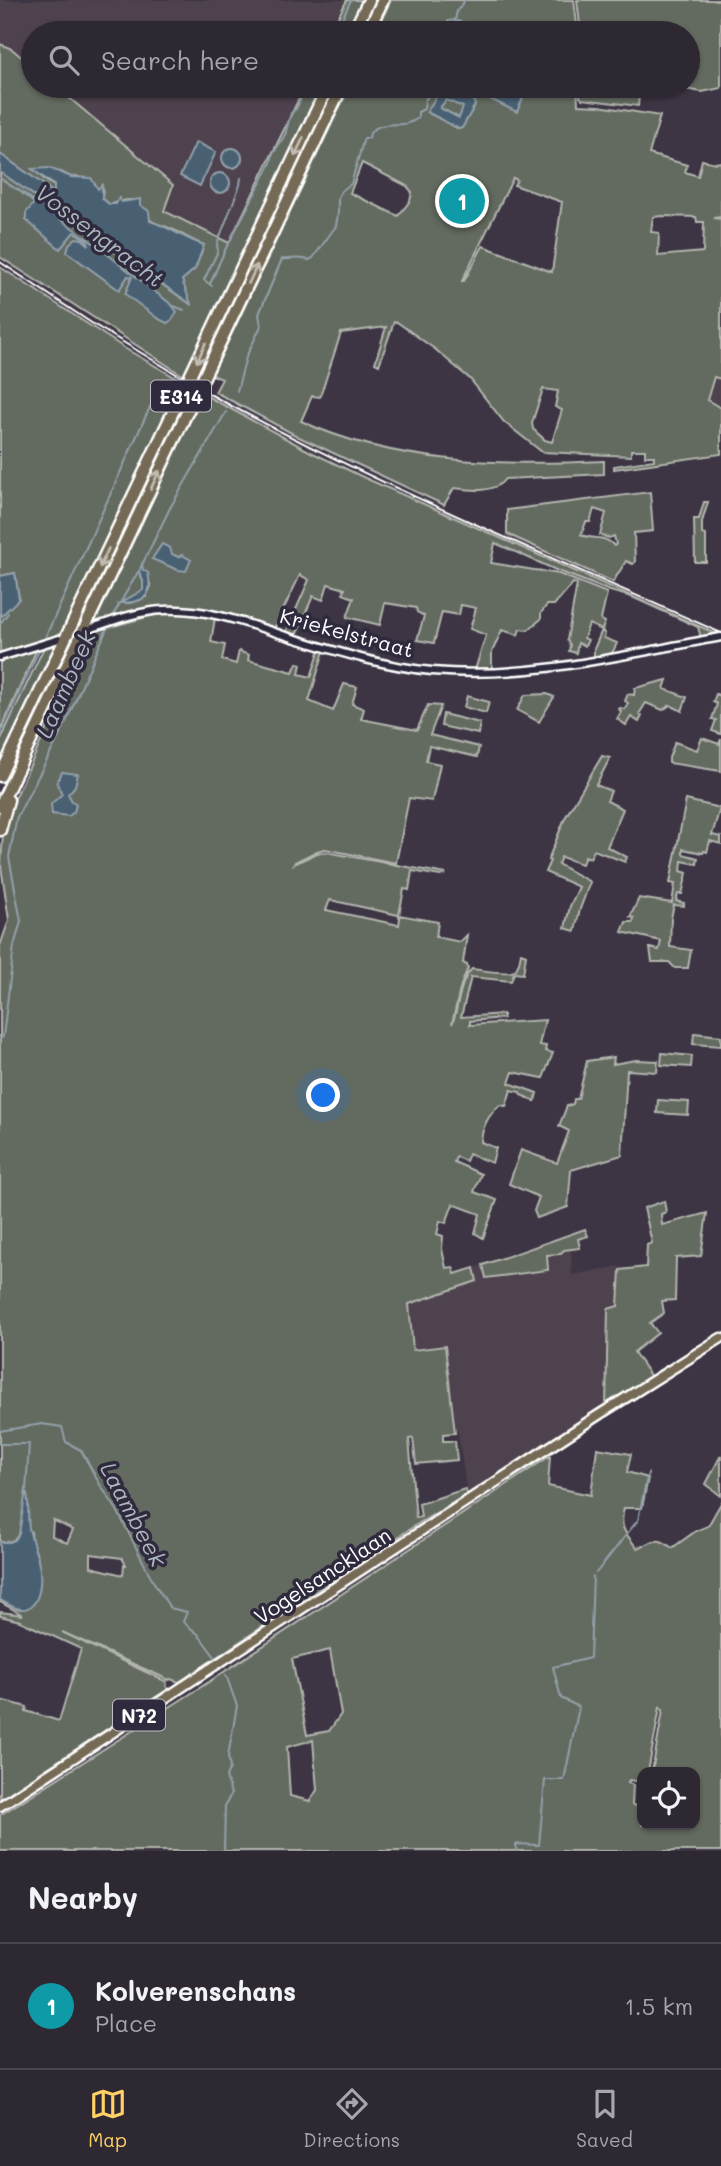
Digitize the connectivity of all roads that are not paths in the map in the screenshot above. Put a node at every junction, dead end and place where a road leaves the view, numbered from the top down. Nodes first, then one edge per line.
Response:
1 (369, 0) edge
2 (383, 0) edge
3 (359, 21) edge
4 (373, 21) edge
5 (322, 98) edge
6 (336, 98) edge
7 (92, 628) dead end
8 (721, 637) edge
9 (59, 639) dead end
10 (0, 657) edge
11 (0, 776) edge
12 (8, 789) junction
13 (0, 806) edge
14 (0, 830) edge
15 (721, 1336) edge
16 (0, 1806) edge

1 - 3 highway
2 - 4 highway
5 -> 11 highway, E314
12 -> 6 highway, E314
7 - 8 street, Kriekelstraat
9 - 10 street
12 - 13 highway, E314
12 - 14 highway
15 - 16 main road, Vogelsancklaan / N72

